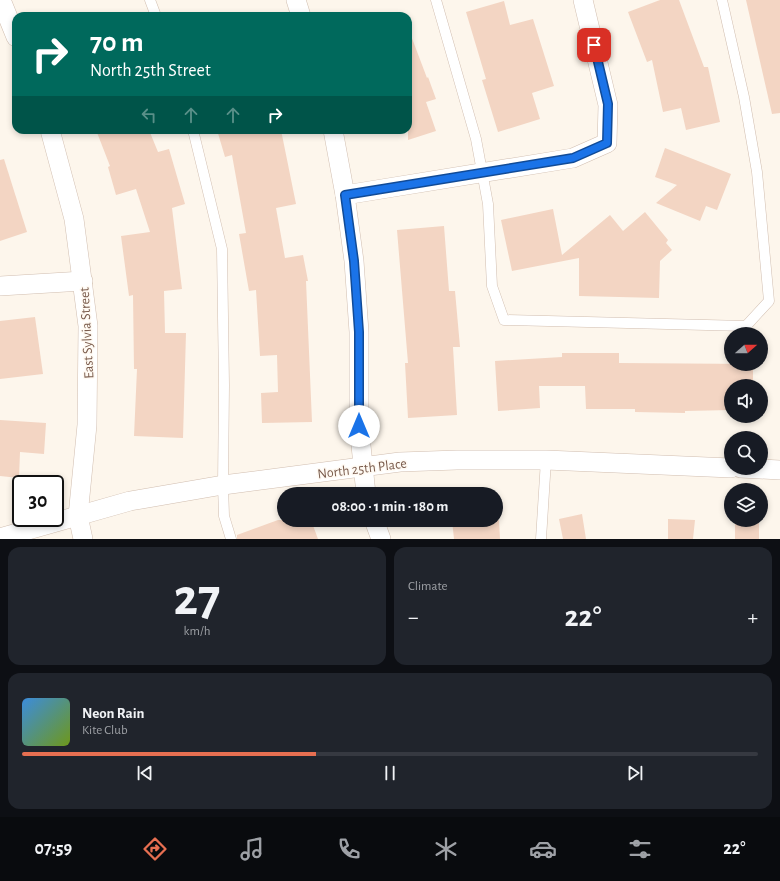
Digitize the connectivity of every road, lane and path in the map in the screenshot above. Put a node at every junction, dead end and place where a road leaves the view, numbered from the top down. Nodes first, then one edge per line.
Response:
1 (1, 0) edge
2 (150, 0) edge
3 (296, 0) edge
4 (436, 0) edge
5 (583, 0) edge
6 (722, 0) edge
7 (154, 12) edge
8 (300, 12) edge
9 (12, 27) edge
10 (51, 134) edge
11 (194, 134) edge
12 (334, 134) edge
13 (482, 173) junction
14 (345, 195) junction
15 (83, 281) junction
16 (0, 286) edge
17 (546, 460) junction
18 (364, 467) junction
19 (724, 468) edge
20 (768, 469) edge
21 (780, 470) edge
22 (223, 485) junction
23 (365, 487) edge
24 (78, 516) junction
25 (377, 527) edge
26 (0, 538) edge
27 (83, 539) edge
28 (231, 539) edge
29 (381, 539) edge
30 (541, 539) edge

1 - 9 street
2 - 7 lane
3 - 8 street
4 - 13 lane
5 - 13 street
6 - 13 lane
10 - 15 street, East Sylvia Street
11 - 22 lane
12 - 14 street
13 - 14 street
14 - 18 street
15 - 16 street
15 - 24 street, East Sylvia Street
17 - 18 street, North 25th Place
17 - 19 street, North 25th Place
17 - 30 lane
18 - 22 street, North 25th Place
18 - 23 street
20 - 21 street
22 - 24 street, North 25th Place
22 - 28 lane
24 - 26 street, North 25th Place
24 - 27 street, East Sylvia Street
25 - 29 street

